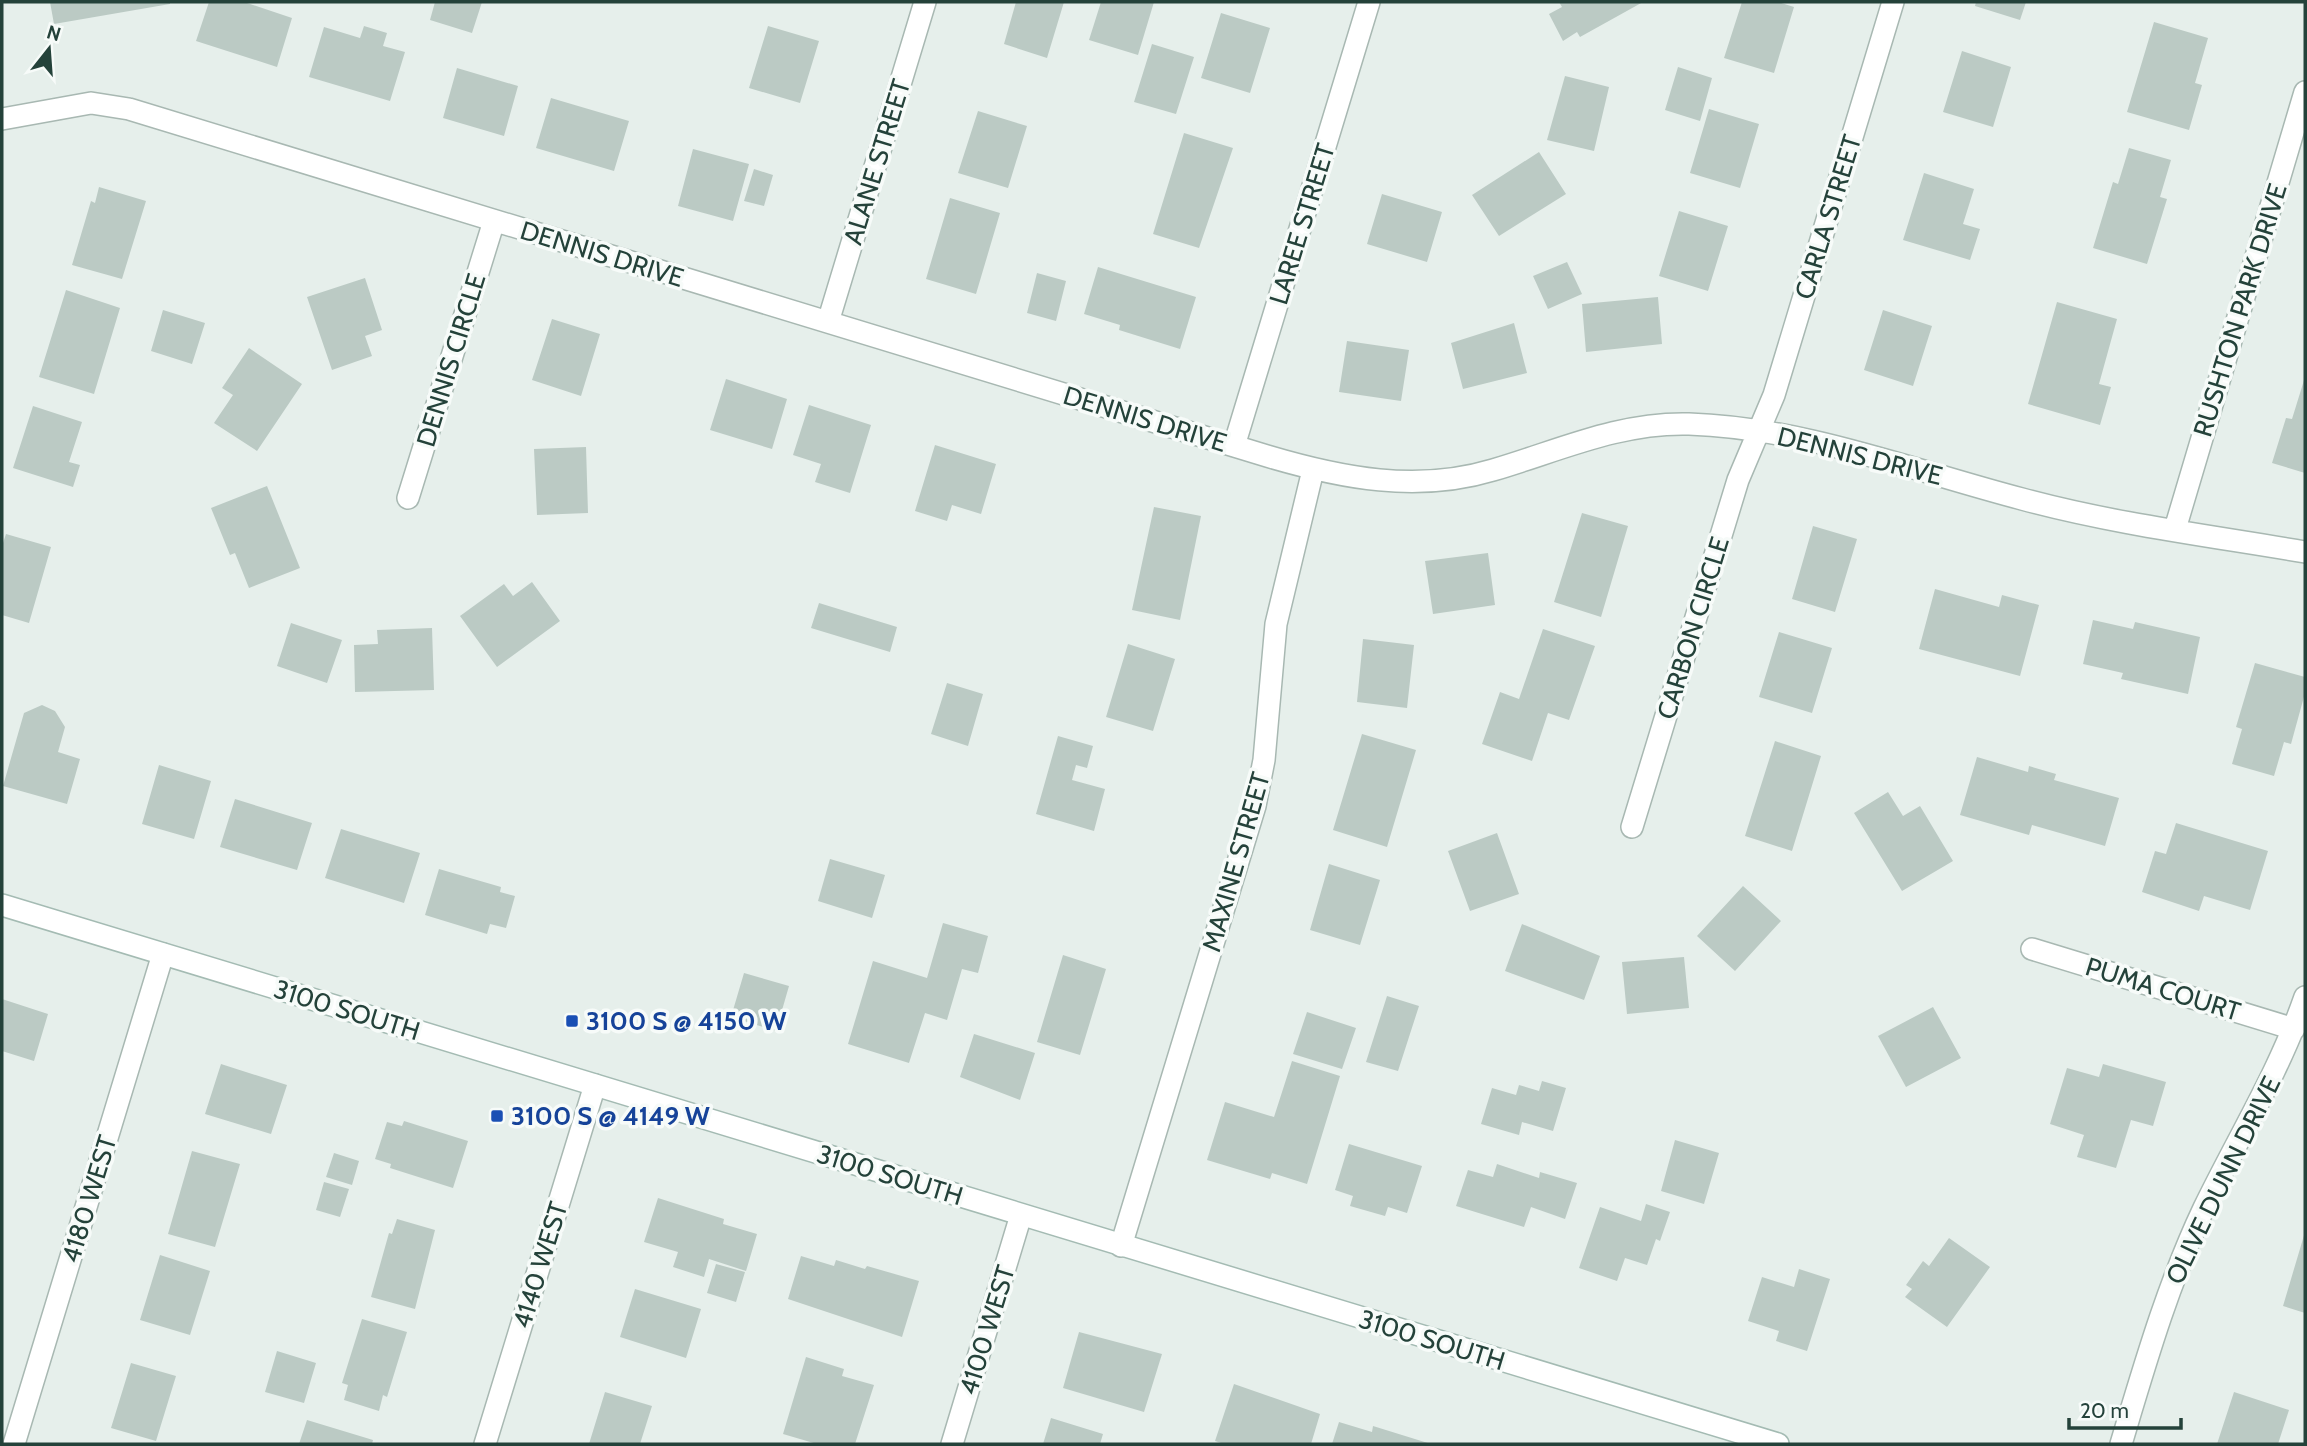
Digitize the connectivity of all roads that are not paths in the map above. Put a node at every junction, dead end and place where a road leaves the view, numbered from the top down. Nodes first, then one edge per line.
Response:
1 (925, 2) edge
2 (1369, 2) edge
3 (1893, 2) edge
4 (2305, 92) edge
5 (2, 119) edge
6 (494, 221) junction
7 (828, 322) junction
8 (1758, 430) junction
9 (1234, 446) junction
10 (1313, 470) junction
11 (408, 498) dead end
12 (2175, 529) junction
13 (2305, 552) edge
14 (1632, 827) dead end
15 (2, 905) edge
16 (2032, 948) dead end
17 (163, 954) junction
18 (2305, 997) edge
19 (2294, 1029) junction
20 (595, 1085) junction
21 (1021, 1215) junction
22 (1121, 1245) junction
23 (14, 1444) edge
24 (485, 1444) edge
25 (952, 1444) edge
26 (1777, 1444) edge
27 (2121, 1444) edge

1 - 7 street, ALANE STREET
2 - 9 street, LAREE STREET
3 - 8 street, CARLA STREET
4 - 12 street, RUSHTON PARK DRIVE
5 - 6 street, DENNIS DRIVE
6 - 7 street, DENNIS DRIVE
6 - 11 street, DENNIS CIRCLE
7 - 9 street, DENNIS DRIVE
8 - 10 street, DENNIS DRIVE
8 - 12 street, DENNIS DRIVE
8 - 14 street, CARBON CIRCLE
9 - 10 street, DENNIS DRIVE
10 - 22 street, MAXINE STREET
12 - 13 street, DENNIS DRIVE
15 - 17 street, 3100 SOUTH
16 - 19 street, PUMA COURT
17 - 20 street, 3100 SOUTH
17 - 23 street, 4180 WEST
18 - 19 street, OLIVE DUNN DRIVE
19 - 27 street, OLIVE DUNN DRIVE
20 - 21 street, 3100 SOUTH
20 - 24 street, 4140 WEST
21 - 22 street, 3100 SOUTH
21 - 25 street, 4100 WEST
22 - 26 street, 3100 SOUTH

